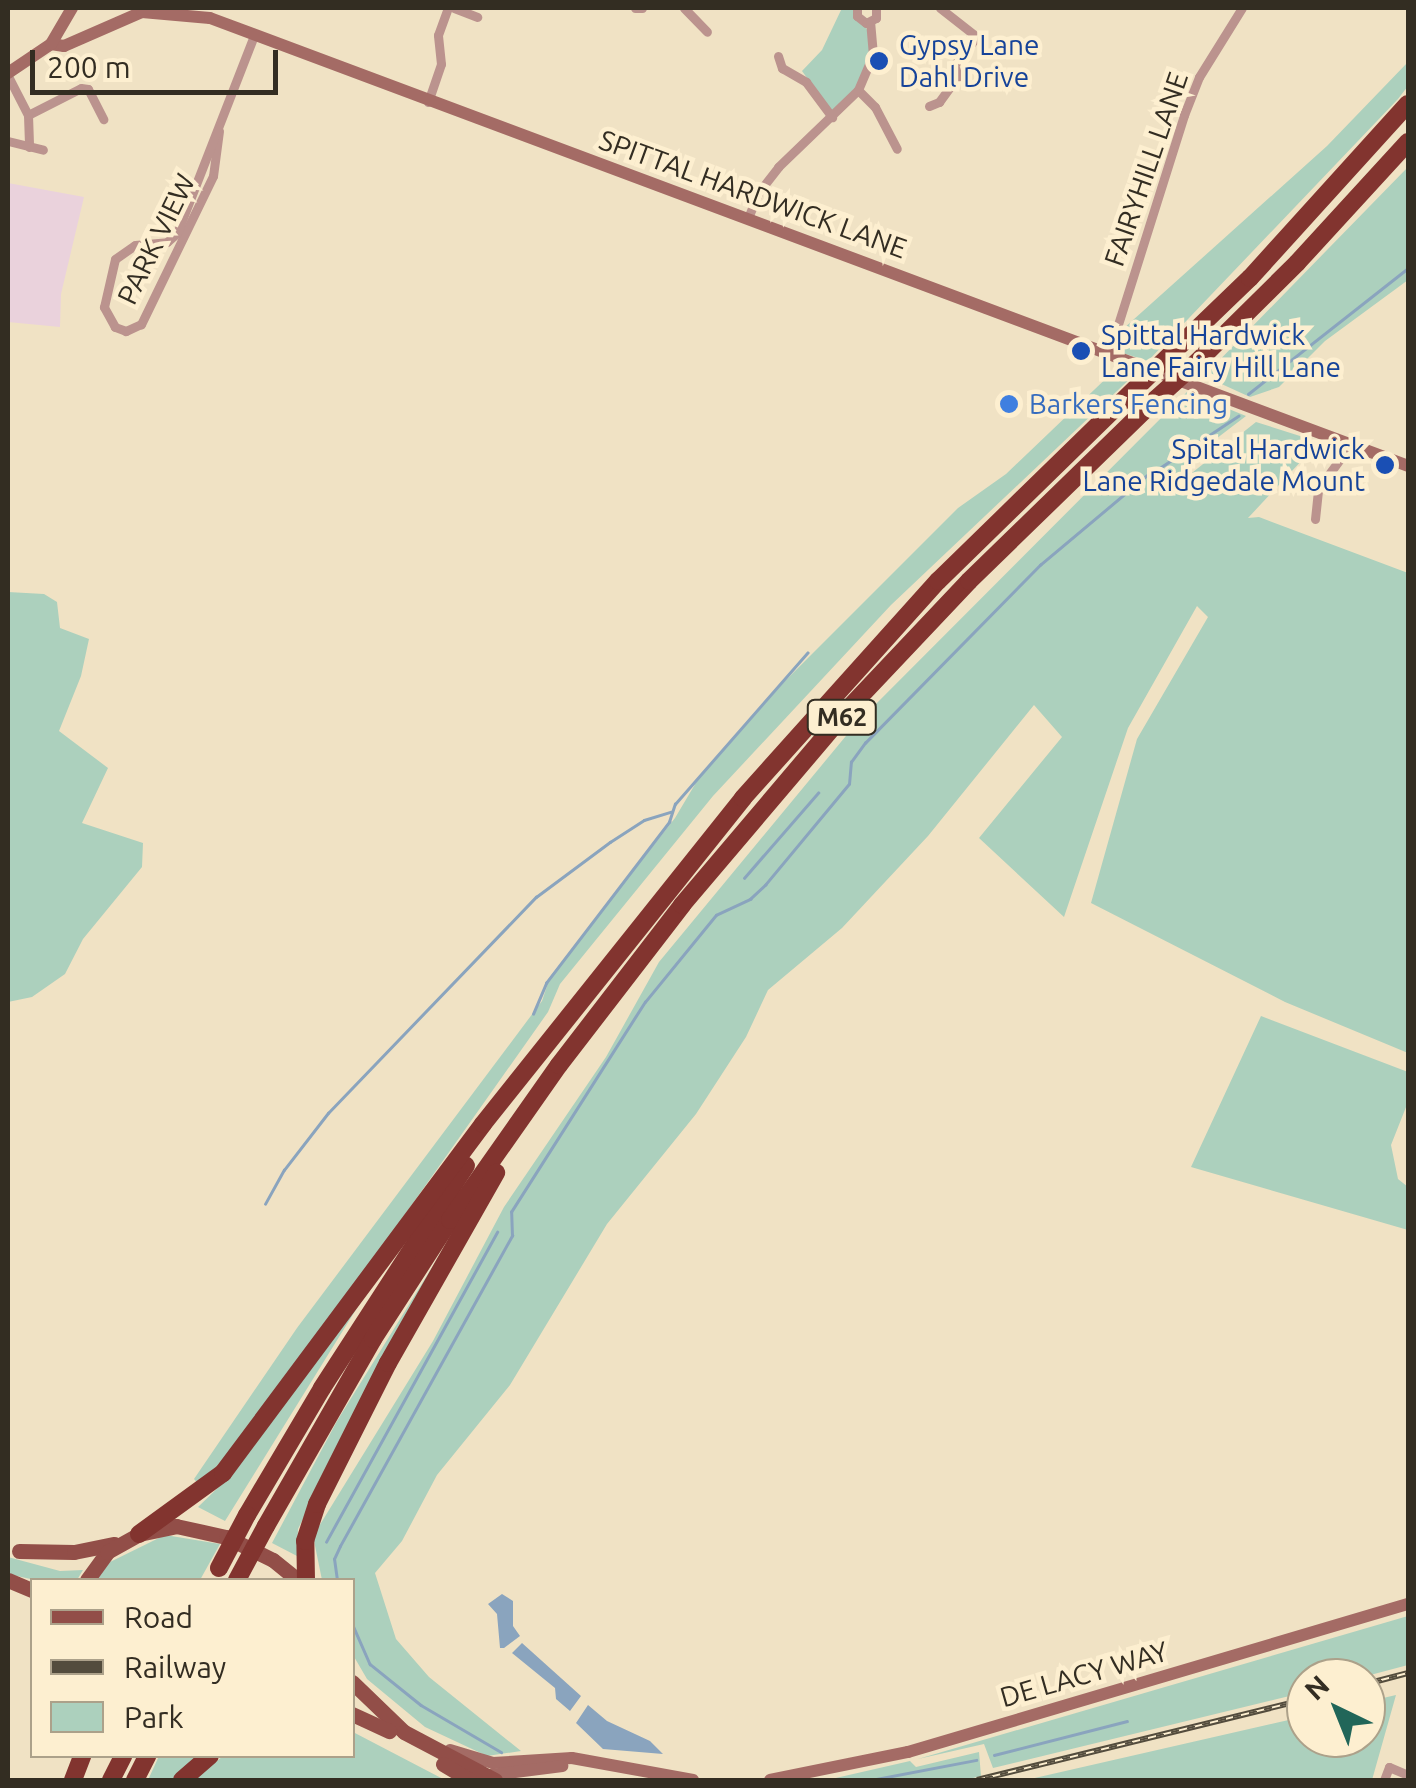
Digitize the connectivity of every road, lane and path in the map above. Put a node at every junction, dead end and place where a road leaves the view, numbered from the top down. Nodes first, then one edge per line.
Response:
1 (72, 8) edge
2 (451, 8) edge
3 (684, 8) edge
4 (857, 8) edge
5 (940, 8) edge
6 (1242, 8) edge
7 (876, 13) edge
8 (476, 18) dead end
9 (707, 32) dead end
10 (254, 36) junction
11 (54, 39) junction
12 (775, 60) dead end
13 (8, 74) edge
14 (858, 90) junction
15 (943, 98) junction
16 (428, 102) junction
17 (1408, 104) edge
18 (929, 106) dead end
19 (952, 108) dead end
20 (28, 115) junction
21 (832, 117) junction
22 (103, 119) dead end
23 (219, 131) junction
24 (8, 142) edge
25 (1408, 143) edge
26 (28, 147) junction
27 (44, 150) dead end
28 (881, 152) dead end
29 (748, 218) junction
30 (1109, 353) junction
31 (1351, 444) junction
32 (1408, 466) edge
33 (1315, 519) dead end
34 (544, 1048) junction
35 (559, 1065) junction
36 (131, 1538) junction
37 (13, 1549) edge
38 (107, 1552) junction
39 (216, 1574) edge
40 (88, 1578) edge
41 (238, 1578) edge
42 (295, 1578) edge
43 (306, 1578) edge
44 (1408, 1604) edge
45 (355, 1685) edge
46 (355, 1715) edge
47 (355, 1724) edge
48 (399, 1733) junction
49 (419, 1740) junction
50 (208, 1758) edge
51 (585, 1762) junction
52 (1408, 1775) edge
53 (480, 1779) edge
54 (182, 1780) edge
55 (693, 1780) edge
56 (770, 1780) edge
57 (1384, 1780) edge

1 - 11 street
2 - 8 street
2 - 16 street
3 - 9 street
4 - 7 street
5 - 15 street
6 - 30 street, FAIRYHILL LANE
7 - 14 street
10 - 11 street, SPITTAL HARDWICK LANE
10 - 16 street, SPITTAL HARDWICK LANE
10 - 23 street, PARK VIEW
11 - 13 street
12 - 21 street
13 - 20 street
14 - 21 street
14 - 28 street
15 - 18 street
15 - 19 street
16 - 29 street, SPITTAL HARDWICK LANE
17 - 34 highway, M62, bridge
20 - 22 street
20 - 26 street
21 - 29 street
23 - 23 street, PARK VIEW
24 - 26 street
25 - 35 highway, M62, bridge
26 - 27 street
29 - 30 street, SPITTAL HARDWICK LANE
30 - 31 street, SPITTAL HARDWICK LANE
31 - 32 street, SPITTAL HARDWICK LANE
31 - 33 street
34 - 36 highway, M62
34 - 39 highway, M62, bridge
35 - 41 highway, M62, bridge
35 - 43 highway
36 - 37 main road
36 - 38 main road
36 - 42 main road
37 - 38 main road
38 - 40 main road
44 - 56 street, DE LACY WAY
45 - 48 main road
46 - 48 main road
47 - 48 main road
48 - 49 main road
48 - 53 main road
49 - 51 street
49 - 53 main road
50 - 54 highway
51 - 53 street
51 - 55 street
52 - 57 street

